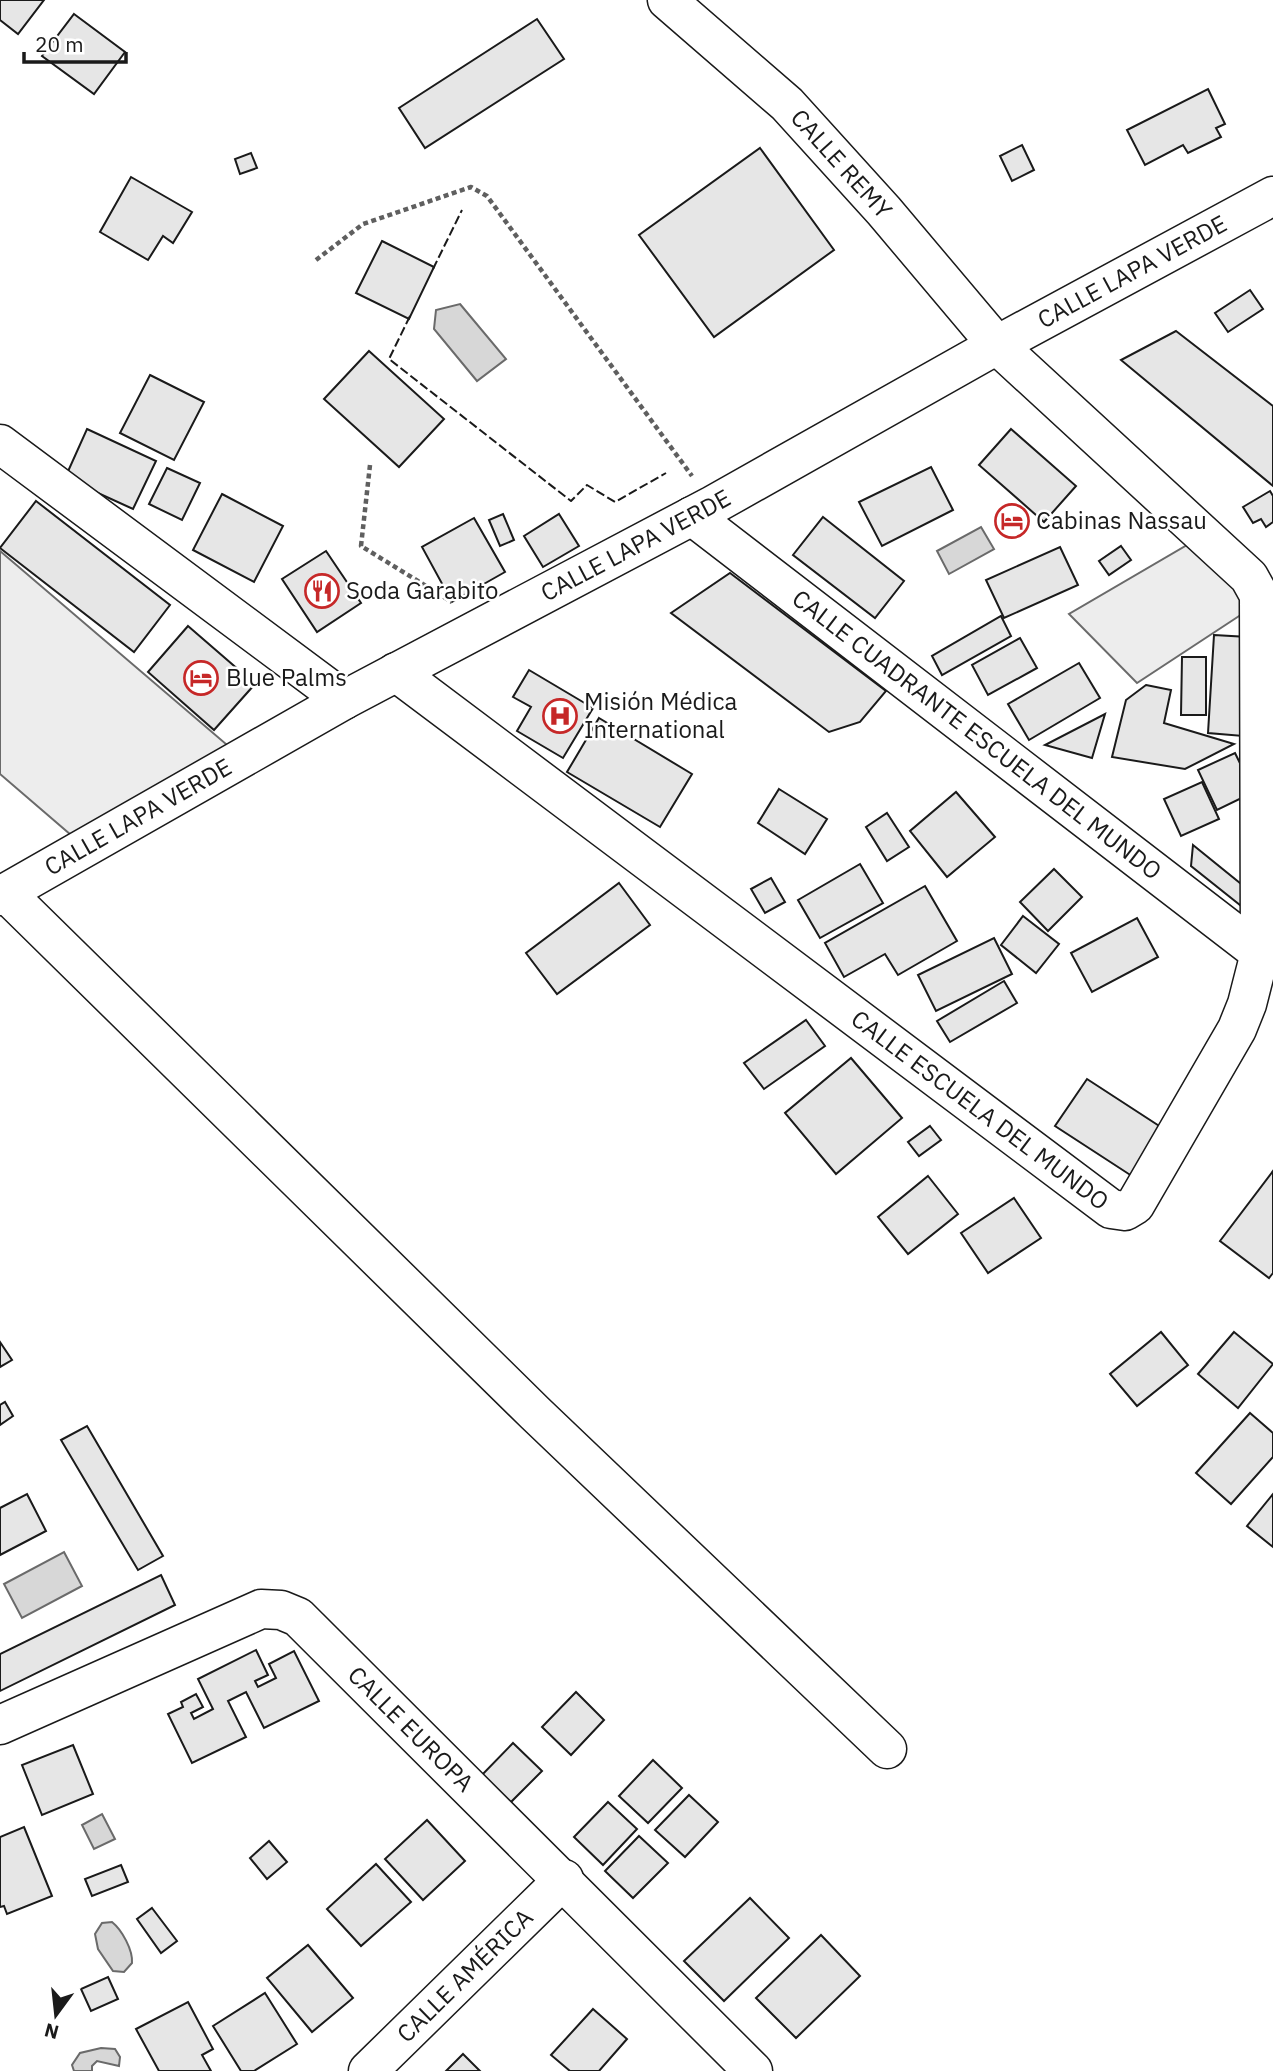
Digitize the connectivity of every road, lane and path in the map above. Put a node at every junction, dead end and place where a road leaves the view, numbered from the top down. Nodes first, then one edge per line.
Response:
1 (667, 0) edge
2 (1273, 196) edge
3 (316, 260) dead end
4 (998, 345) junction
5 (0, 444) edge
6 (370, 465) dead end
7 (703, 510) junction
8 (488, 625) junction
9 (396, 672) junction
10 (344, 700) junction
11 (3, 894) edge
12 (1260, 953) junction
13 (0, 1725) edge
14 (887, 1749) dead end
15 (564, 1879) junction
16 (368, 2071) edge
17 (753, 2071) edge

1 - 4 street, CALLE REMY
2 - 4 street, CALLE LAPA VERDE
3 - 7 path
4 - 7 street, CALLE LAPA VERDE
4 - 12 street, CALLE ESCUELA DEL MUNDO
5 - 10 street
6 - 8 path
7 - 8 street, CALLE LAPA VERDE
7 - 12 street, CALLE CUADRANTE ESCUELA DEL MUNDO
8 - 9 street, CALLE LAPA VERDE
9 - 10 street, CALLE LAPA VERDE
9 - 12 street, CALLE ESCUELA DEL MUNDO
10 - 11 street, CALLE LAPA VERDE
11 - 14 street
13 - 15 street, CALLE EUROPA
15 - 16 street, CALLE AMÉRICA
15 - 17 street, CALLE EUROPA

